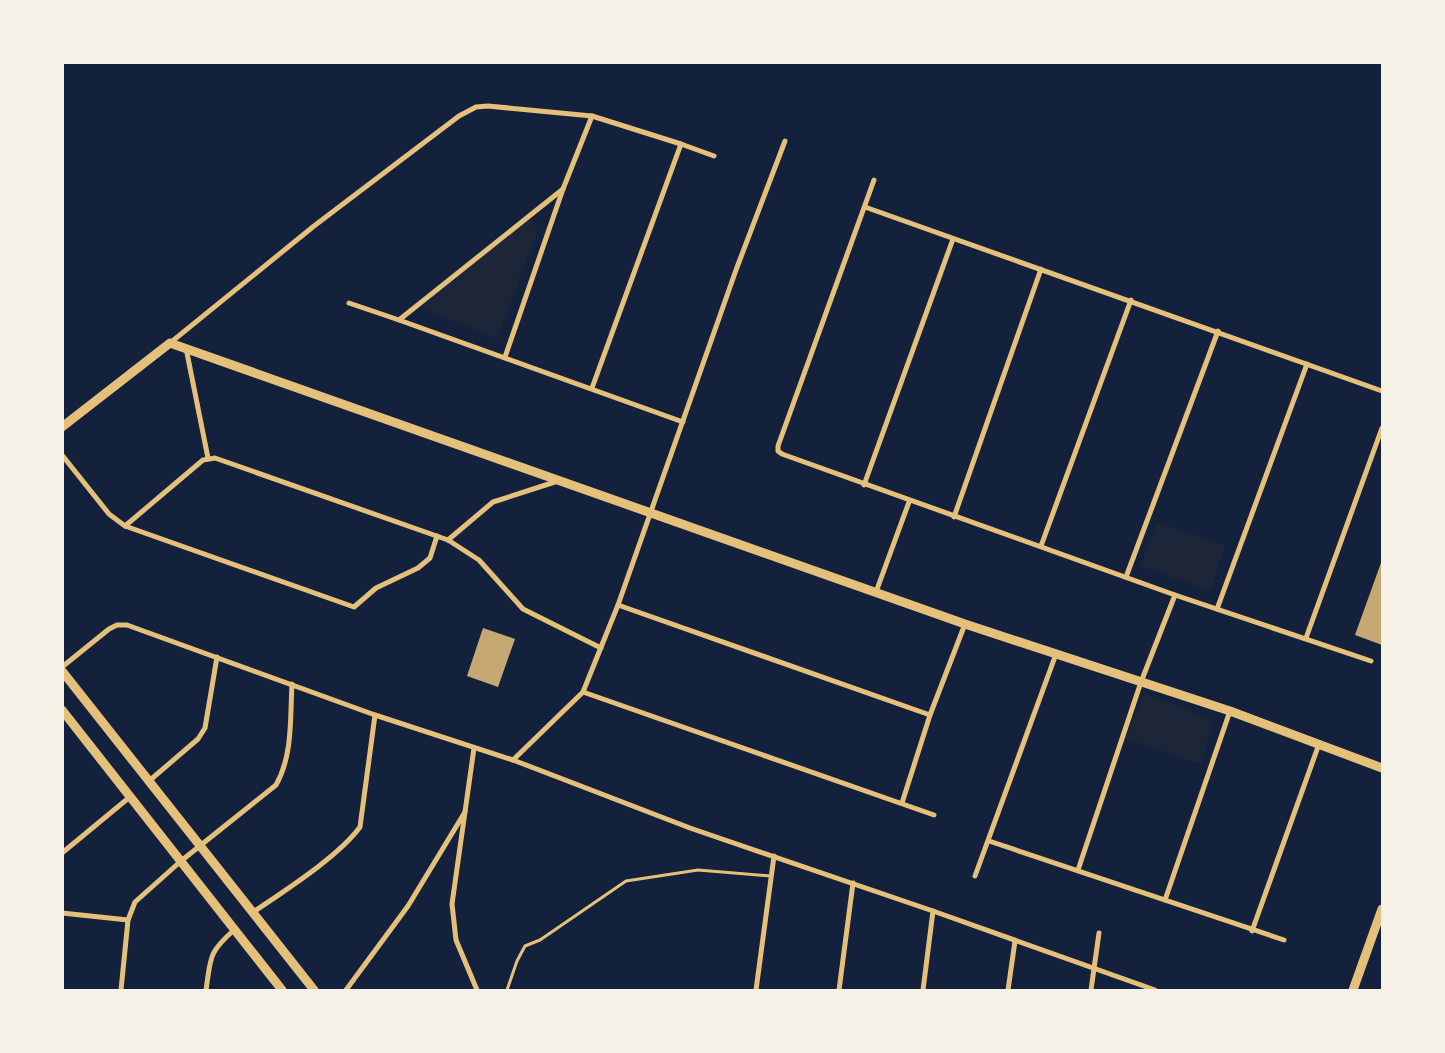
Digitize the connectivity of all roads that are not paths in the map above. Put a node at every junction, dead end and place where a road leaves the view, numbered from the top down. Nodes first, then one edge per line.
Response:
1 (592, 116) junction
2 (785, 141) dead end
3 (681, 144) junction
4 (714, 156) dead end
5 (874, 180) dead end
6 (563, 189) junction
7 (865, 207) junction
8 (952, 239) junction
9 (1041, 269) junction
10 (1131, 300) junction
11 (349, 303) dead end
12 (400, 320) junction
13 (1218, 331) junction
14 (170, 343) junction
15 (186, 348) junction
16 (505, 357) junction
17 (1306, 364) junction
18 (592, 388) junction
19 (1382, 391) edge
20 (683, 422) junction
21 (62, 427) edge
22 (1382, 428) edge
23 (62, 456) edge
24 (208, 458) junction
25 (559, 480) junction
26 (864, 485) junction
27 (909, 502) junction
28 (650, 512) junction
29 (954, 516) junction
30 (125, 526) junction
31 (438, 536) junction
32 (448, 540) junction
33 (1041, 546) junction
34 (1126, 577) junction
35 (876, 592) junction
36 (1175, 595) junction
37 (618, 605) junction
38 (1217, 609) junction
39 (965, 624) junction
40 (1306, 638) junction
41 (602, 648) junction
42 (1056, 654) junction
43 (217, 657) junction
44 (1371, 661) dead end
45 (62, 669) edge
46 (1141, 682) junction
47 (292, 684) junction
48 (583, 692) junction
49 (62, 710) edge
50 (1230, 711) junction
51 (376, 715) junction
52 (930, 715) junction
53 (1319, 744) junction
54 (474, 748) junction
55 (513, 760) junction
56 (1382, 768) edge
57 (149, 781) junction
58 (131, 796) junction
59 (902, 803) junction
60 (467, 809) junction
61 (934, 814) dead end
62 (989, 840) junction
63 (201, 846) junction
64 (62, 853) edge
65 (774, 856) junction
66 (181, 861) junction
67 (1078, 870) junction
68 (771, 876) junction
69 (975, 876) dead end
70 (853, 883) junction
71 (1165, 900) junction
72 (1382, 909) edge
73 (933, 911) junction
74 (62, 913) edge
75 (252, 913) junction
76 (128, 920) junction
77 (234, 930) junction
78 (1252, 931) junction
79 (1099, 933) dead end
80 (1284, 940) dead end
81 (1015, 942) junction
82 (1093, 969) junction
83 (121, 990) edge
84 (206, 990) edge
85 (282, 990) edge
86 (314, 990) edge
87 (346, 990) edge
88 (476, 990) edge
89 (507, 990) edge
90 (756, 990) edge
91 (839, 990) edge
92 (923, 990) edge
93 (1008, 990) edge
94 (1091, 990) edge
95 (1155, 990) edge
96 (1353, 990) edge

1 - 3 street
1 - 6 street
1 - 14 street
2 - 20 street
3 - 4 street
3 - 18 street
5 - 7 street
6 - 12 street
6 - 16 street
7 - 8 street
7 - 26 street
8 - 9 street
8 - 26 street
9 - 10 street
9 - 29 street
10 - 13 street
10 - 33 street
11 - 12 street
12 - 16 street
13 - 17 street
13 - 34 street
14 - 15 street
14 - 21 street
15 - 24 street
15 - 25 street
16 - 18 street
17 - 19 street
17 - 38 street
18 - 20 street
20 - 28 street
22 - 40 street
23 - 30 street
24 - 30 street
24 - 31 street
25 - 28 street
25 - 32 street
26 - 27 street
27 - 29 street
27 - 35 street
28 - 35 street
28 - 37 street
29 - 33 street
30 - 31 street
31 - 32 street
32 - 41 street
33 - 34 street
34 - 36 street
35 - 39 street
36 - 38 street
36 - 46 street
37 - 41 street
37 - 52 street
38 - 40 street
39 - 42 street
39 - 52 street
40 - 44 street
41 - 48 street
42 - 46 street
42 - 62 street
43 - 45 street
43 - 47 street
43 - 57 street
45 - 57 street
46 - 50 street
46 - 67 street
47 - 51 street
47 - 63 street
48 - 55 street
48 - 59 street
49 - 58 street
50 - 53 street
50 - 71 street
51 - 54 street
51 - 75 street
52 - 59 street
53 - 56 street
53 - 78 street
54 - 55 street
54 - 60 street
55 - 65 street
57 - 63 street
58 - 64 street
58 - 66 street
59 - 61 street
60 - 87 street
60 - 88 street
62 - 67 street
62 - 69 street
63 - 66 street
63 - 75 street
65 - 68 street
65 - 70 street
66 - 76 street
66 - 77 street
67 - 71 street
68 - 89 lane
68 - 90 street
70 - 73 street
70 - 91 street
71 - 78 street
72 - 96 street
73 - 81 street
73 - 92 street
74 - 76 street
75 - 86 street
76 - 83 street
77 - 84 street
77 - 85 street
78 - 80 street
79 - 82 street
81 - 82 street
81 - 93 street
82 - 94 street
82 - 95 street

